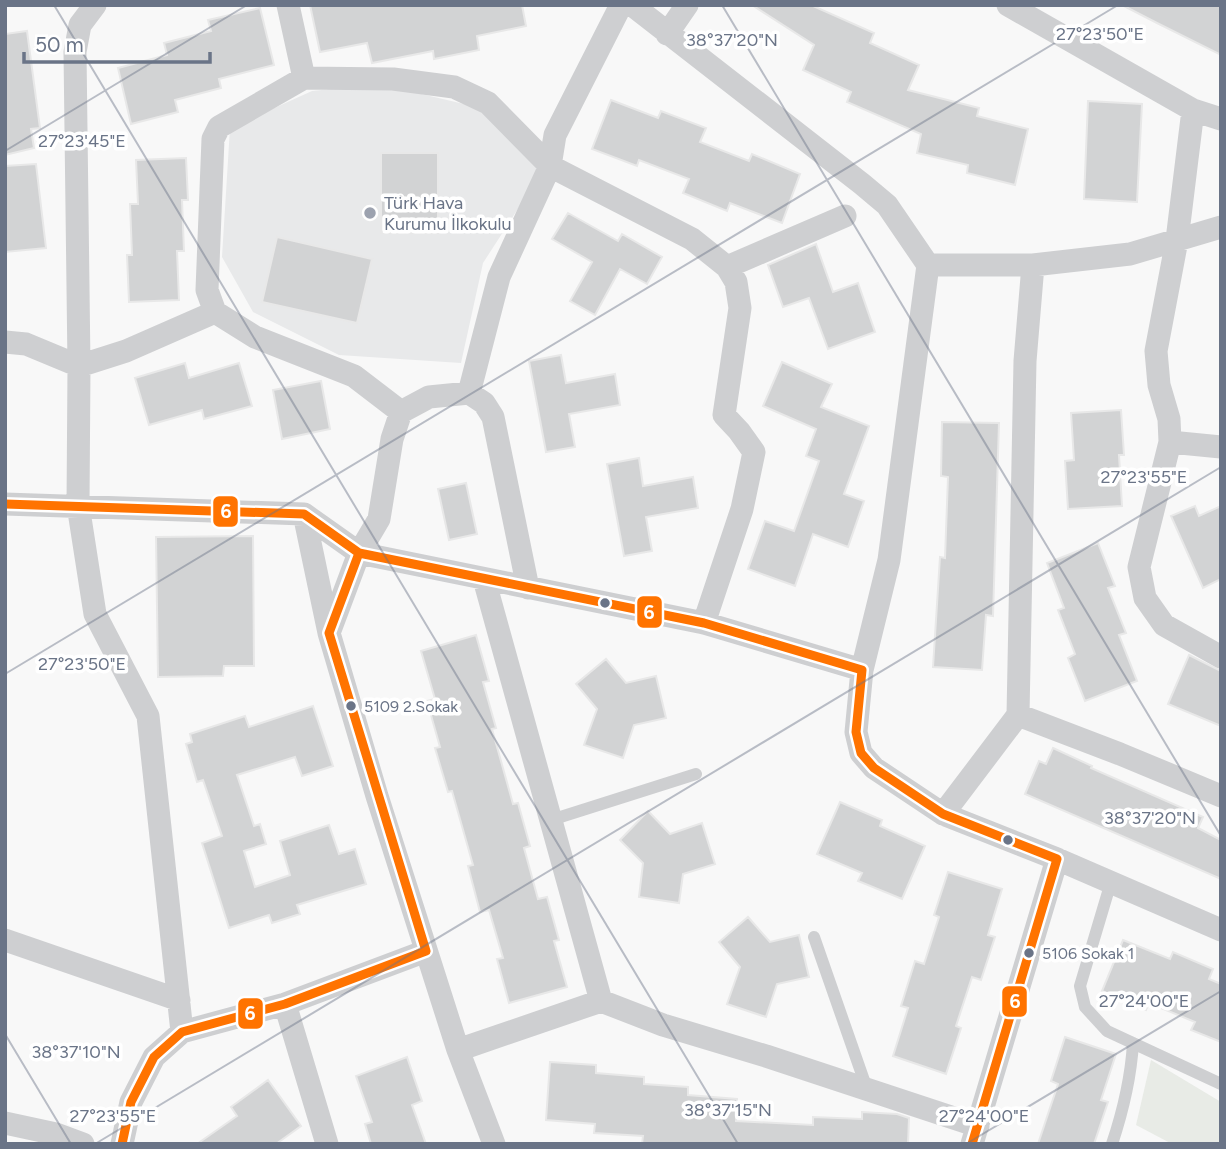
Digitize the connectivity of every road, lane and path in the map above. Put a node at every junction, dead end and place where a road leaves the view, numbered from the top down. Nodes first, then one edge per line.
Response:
1 (95, 5) edge
2 (288, 5) edge
3 (621, 5) edge
4 (632, 5) edge
5 (687, 5) edge
6 (1008, 5) edge
7 (667, 34) junction
8 (304, 78) junction
9 (1193, 110) junction
10 (1221, 118) edge
11 (550, 166) junction
12 (845, 216) dead end
13 (1221, 227) edge
14 (1177, 240) junction
15 (928, 265) junction
16 (1033, 265) junction
17 (727, 267) junction
18 (215, 312) junction
19 (5, 342) edge
20 (79, 366) junction
21 (469, 393) junction
22 (401, 412) junction
23 (1170, 442) junction
24 (1221, 447) edge
25 (5, 504) edge
26 (78, 505) junction
27 (304, 513) junction
28 (359, 554) junction
29 (484, 579) junction
30 (528, 588) junction
31 (704, 623) junction
32 (329, 633) junction
33 (1221, 657) edge
34 (862, 670) junction
35 (1018, 715) junction
36 (695, 774) dead end
37 (1221, 796) edge
38 (943, 814) junction
39 (551, 820) junction
40 (1057, 859) junction
41 (1111, 882) junction
42 (1221, 930) edge
43 (814, 937) dead end
44 (5, 940) edge
45 (426, 951) junction
46 (179, 1000) junction
47 (601, 1001) junction
48 (285, 1004) junction
49 (182, 1032) junction
50 (1133, 1043) junction
51 (458, 1050) junction
52 (1221, 1084) edge
53 (867, 1090) junction
54 (5, 1124) edge
55 (975, 1135) edge
56 (83, 1144) edge
57 (122, 1144) edge
58 (327, 1144) edge
59 (494, 1144) edge
60 (1112, 1144) edge

1 - 20 street
2 - 8 street
3 - 11 street
4 - 7 street
5 - 7 street
6 - 9 street
7 - 15 street
8 - 11 street
8 - 18 street
9 - 10 street
9 - 14 street
11 - 17 street
11 - 21 street
12 - 17 street
13 - 14 street
14 - 16 street
14 - 23 street
15 - 16 street
15 - 34 street
16 - 35 street
17 - 31 street
18 - 20 street
18 - 22 street
19 - 20 street
20 - 26 street
21 - 22 street
21 - 30 street
22 - 28 street
23 - 24 street
23 - 33 street
25 - 26 street
26 - 27 street
26 - 46 street
27 - 28 street
27 - 32 street
28 - 29 street
28 - 32 street
29 - 30 street
29 - 39 street
30 - 31 street
31 - 34 street
32 - 45 street
34 - 38 street
35 - 37 street
35 - 38 street
36 - 39 lane
38 - 40 street
39 - 47 street
40 - 41 street
40 - 55 street
41 - 42 street
41 - 50 lane
43 - 53 lane
44 - 46 street
45 - 48 street
45 - 51 street
46 - 49 street
47 - 51 street
47 - 53 street
48 - 49 street
48 - 58 street
49 - 57 street
50 - 52 lane
50 - 60 lane
51 - 59 street
53 - 55 street
54 - 56 street

